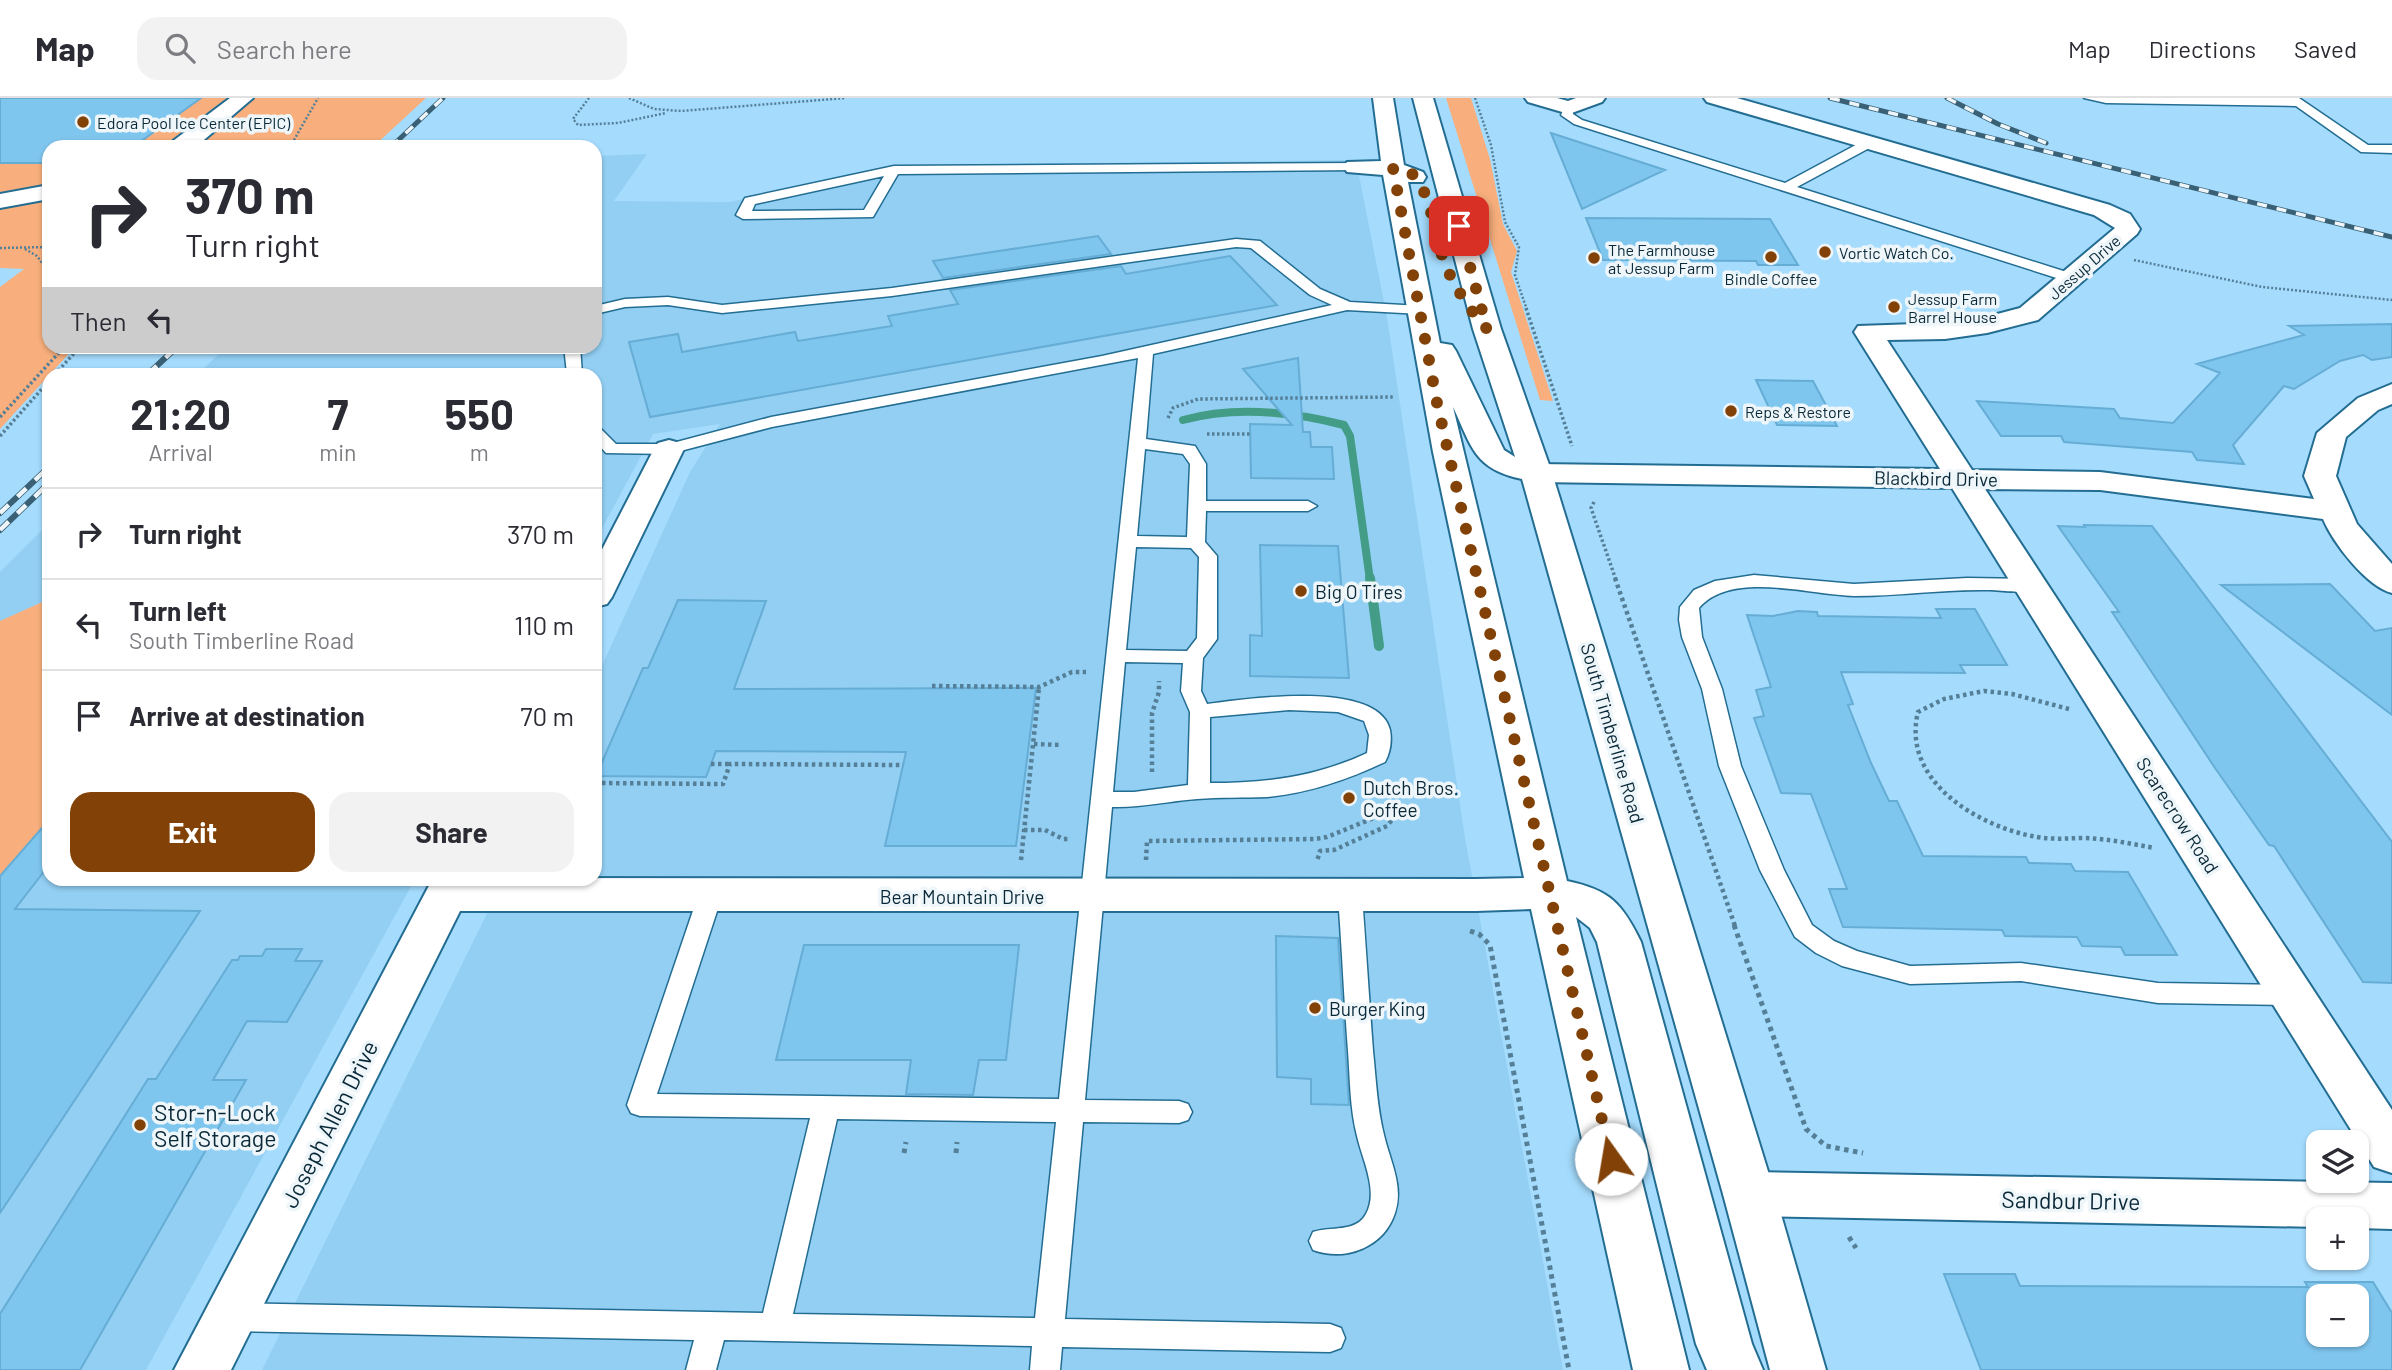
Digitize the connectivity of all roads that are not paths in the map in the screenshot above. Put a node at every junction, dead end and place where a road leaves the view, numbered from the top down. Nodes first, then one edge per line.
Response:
1 (243, 98) edge
2 (1383, 98) edge
3 (1423, 98) edge
4 (1535, 98) edge
5 (1595, 98) edge
6 (1714, 98) edge
7 (2090, 98) edge
8 (2294, 100) edge
9 (1569, 108) junction
10 (188, 140) edge
11 (1869, 143) junction
12 (2392, 149) edge
13 (1355, 167) joint
14 (1393, 168) junction
15 (894, 170) junction
16 (961, 170) junction
17 (1028, 183) dead end
18 (1786, 188) junction
19 (42, 193) edge
20 (0, 201) edge
21 (2071, 278) junction
22 (1420, 304) junction
23 (1347, 306) junction
24 (602, 308) edge
25 (1487, 329) junction
26 (1146, 351) junction
27 (2392, 393) edge
28 (602, 439) edge
29 (1137, 443) junction
30 (669, 449) junction
31 (1536, 473) junction
32 (1963, 479) junction
33 (1197, 506) junction
34 (1307, 506) dead end
35 (2335, 511) junction
36 (1127, 541) junction
37 (1196, 542) junction
38 (602, 583) edge
39 (2392, 583) edge
40 (2031, 586) junction
41 (1116, 656) junction
42 (1193, 657) junction
43 (1200, 712) junction
44 (1199, 791) junction
45 (1101, 799) junction
46 (451, 887) edge
47 (1350, 895) junction
48 (710, 896) junction
49 (1092, 896) junction
50 (1549, 896) junction
51 (2291, 995) junction
52 (826, 1107) junction
53 (1070, 1111) junction
54 (1179, 1112) dead end
55 (2392, 1152) edge
56 (1749, 1194) junction
57 (2392, 1206) edge
58 (1323, 1241) dead end
59 (229, 1317) junction
60 (713, 1326) junction
61 (775, 1327) junction
62 (1048, 1333) junction
63 (1329, 1338) dead end
64 (202, 1370) edge
65 (701, 1370) edge
66 (1045, 1370) edge
67 (1661, 1370) edge
68 (1735, 1370) edge
69 (1798, 1370) edge

1 - 10 street
2 - 14 street
3 - 25 street, South Timberline Road
4 - 9 street
5 - 9 street
6 - 11 street, Jessup Drive
7 - 8 lane
8 - 12 lane
9 - 18 lane
11 - 18 lane
11 - 21 street, Jessup Drive
13 - 14 street
13 - 16 lane
14 - 22 street
14 - 25 street
15 - 15 lane
15 - 16 lane
16 - 17 lane
18 - 21 lane
19 - 20 street
21 - 32 street, Jessup Drive
22 - 23 lane
22 - 31 street, Blackbird Drive
22 - 50 street
23 - 24 lane
23 - 26 lane
25 - 31 street, South Timberline Road
26 - 29 lane
26 - 30 lane
27 - 35 street
28 - 30 lane
29 - 33 lane
29 - 36 lane
30 - 38 street
31 - 32 street, Blackbird Drive
31 - 56 street, South Timberline Road
32 - 35 street, Blackbird Drive
32 - 40 street, Scarecrow Road
33 - 34 lane
33 - 37 lane
35 - 39 street
36 - 37 lane
36 - 41 lane
37 - 42 lane
40 - 51 street, Scarecrow Road
40 - 51 lane
41 - 42 lane
41 - 45 lane
42 - 43 lane
43 - 44 lane
43 - 44 lane
44 - 45 lane
45 - 49 lane
46 - 48 street, Bear Mountain Drive
46 - 59 street, Joseph Allen Drive
47 - 49 street, Bear Mountain Drive
47 - 50 street, Bear Mountain Drive
47 - 58 lane
48 - 49 street, Bear Mountain Drive
48 - 52 lane
49 - 53 lane
50 - 67 street
50 - 68 street, Bear Mountain Drive
51 - 55 street, Scarecrow Road
52 - 53 lane
52 - 61 lane
53 - 54 lane
53 - 62 lane
56 - 57 street, Sandbur Drive
56 - 69 street, South Timberline Road
59 - 60 lane
59 - 64 street, Joseph Allen Drive
60 - 61 lane
60 - 65 lane
61 - 62 lane
62 - 63 lane
62 - 66 lane

